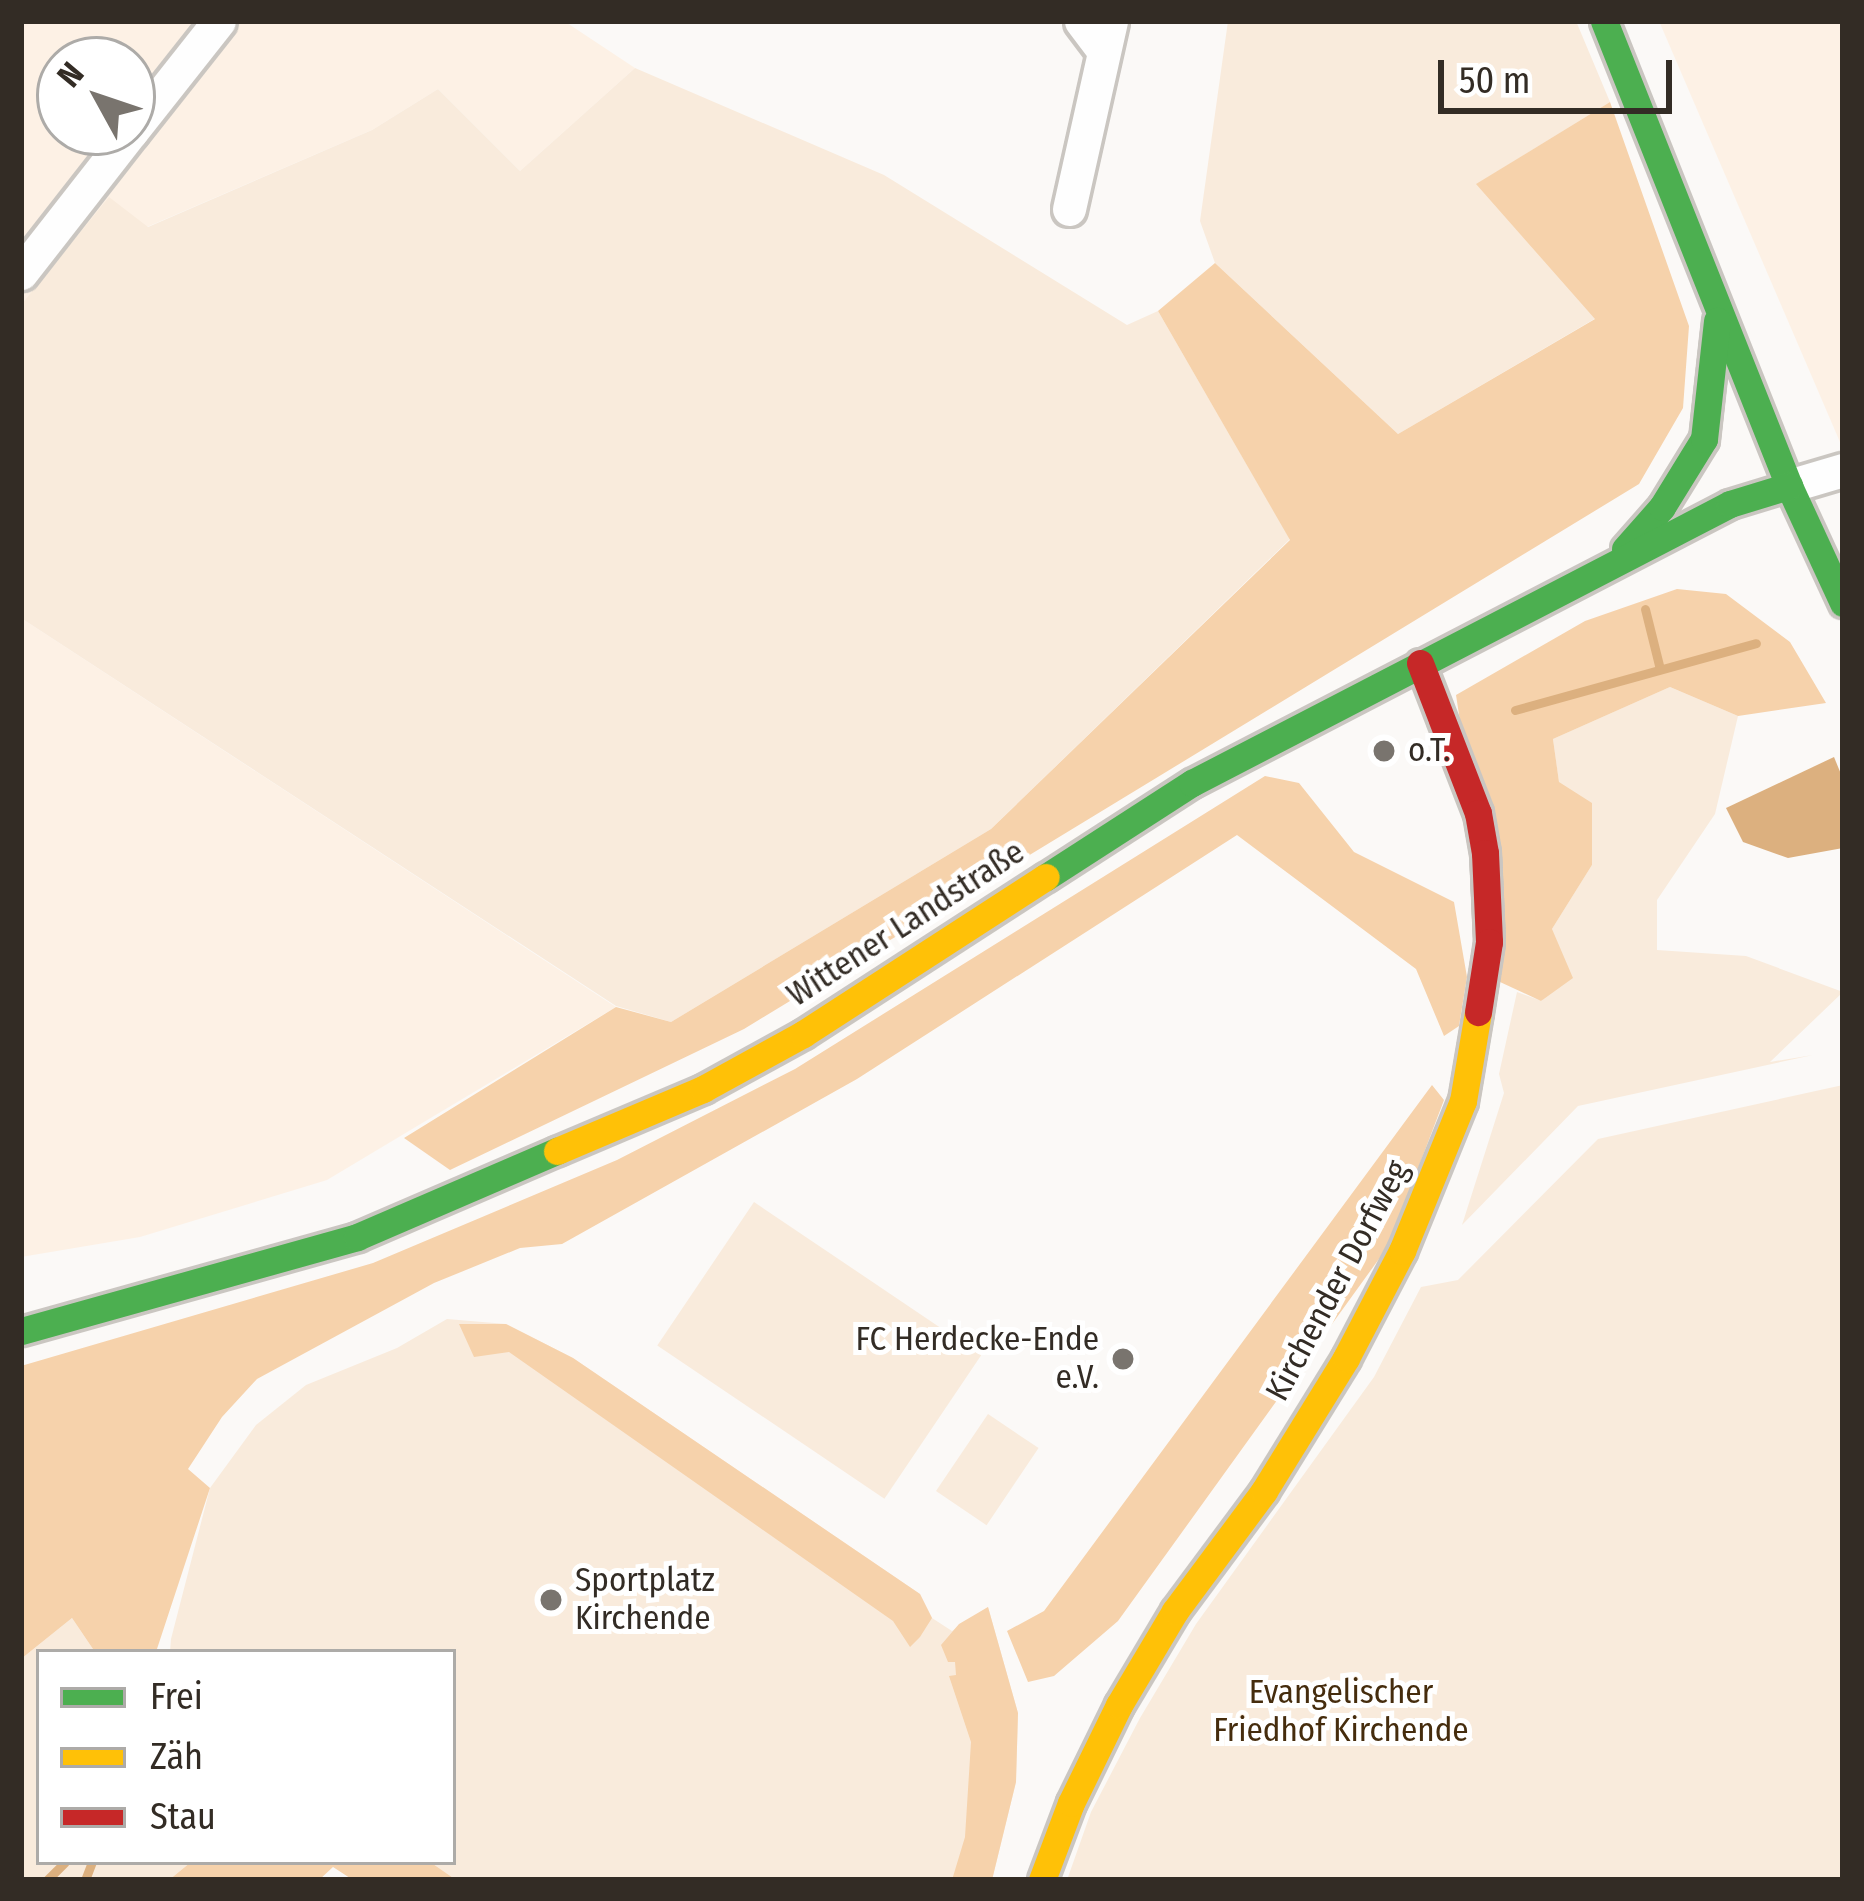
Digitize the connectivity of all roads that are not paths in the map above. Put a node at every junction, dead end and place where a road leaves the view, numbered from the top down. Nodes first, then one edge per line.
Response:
1 (219, 21) edge
2 (1081, 21) edge
3 (1604, 21) edge
4 (1107, 36) edge
5 (156, 101) edge
6 (113, 156) edge
7 (1069, 209) dead end
8 (21, 273) edge
9 (1718, 313) junction
10 (1843, 470) edge
11 (1790, 486) junction
12 (1610, 566) junction
13 (1843, 603) edge
14 (1420, 663) junction
15 (21, 1331) edge
16 (1042, 1880) edge

1 - 5 street
2 - 4 street
3 - 9 main road
4 - 7 street
6 - 8 street
9 - 11 main road
9 - 12 main road
10 - 11 street
11 - 12 main road, Wittener Landstraße
11 - 13 main road
12 - 14 main road, Wittener Landstraße
14 - 15 main road, Wittener Landstraße
14 - 16 main road, Kirchender Dorfweg

